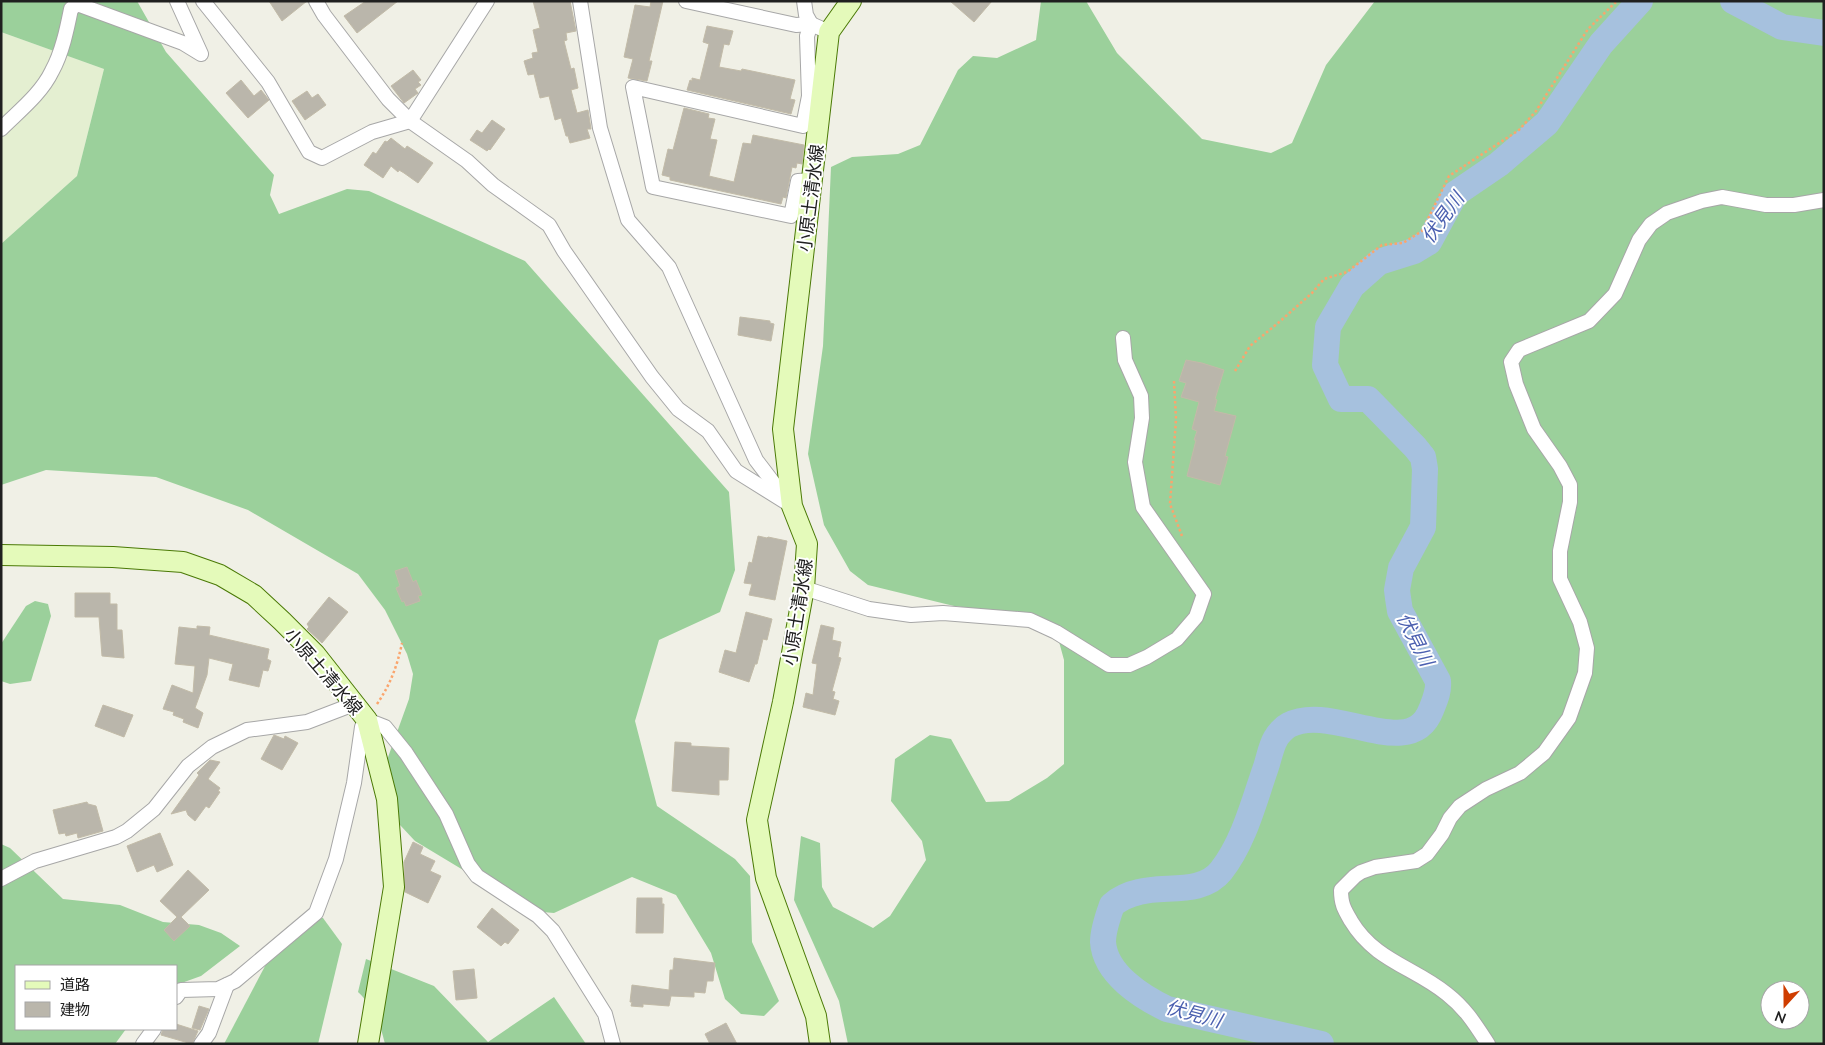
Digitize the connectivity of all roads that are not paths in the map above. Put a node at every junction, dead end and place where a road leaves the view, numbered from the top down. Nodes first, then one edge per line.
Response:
1 (177, 1) edge
2 (202, 1) edge
3 (316, 1) edge
4 (487, 1) edge
5 (580, 1) edge
6 (686, 1) edge
7 (804, 1) edge
8 (851, 1) edge
9 (811, 24) junction
10 (829, 32) junction
11 (410, 121) junction
12 (1, 129) edge
13 (812, 180) junction
14 (1824, 200) edge
15 (1123, 338) dead end
16 (792, 506) junction
17 (1, 555) edge
18 (804, 588) junction
19 (354, 704) junction
20 (366, 720) junction
21 (1, 879) edge
22 (228, 985) junction
23 (178, 994) edge
24 (153, 1030) edge
25 (143, 1044) edge
26 (201, 1044) edge
27 (368, 1044) edge
28 (613, 1044) edge
29 (820, 1044) edge
30 (1488, 1044) edge

1 - 12 street
2 - 11 street
3 - 11 street
4 - 11 street
5 - 16 street
6 - 9 street
7 - 9 street
8 - 10 main road, 小原土清水線
9 - 10 street
9 - 13 street
10 - 13 main road, 小原土清水線
11 - 16 street
13 - 16 main road, 小原土清水線
14 - 30 street
15 - 18 street
16 - 18 main road, 小原土清水線
17 - 19 main road, 小原土清水線
18 - 29 main road, 小原土清水線
19 - 20 main road, 小原土清水線
19 - 21 street
20 - 22 street
20 - 27 main road, 小原土清水線
20 - 28 street
22 - 23 street
22 - 26 street
24 - 25 street

